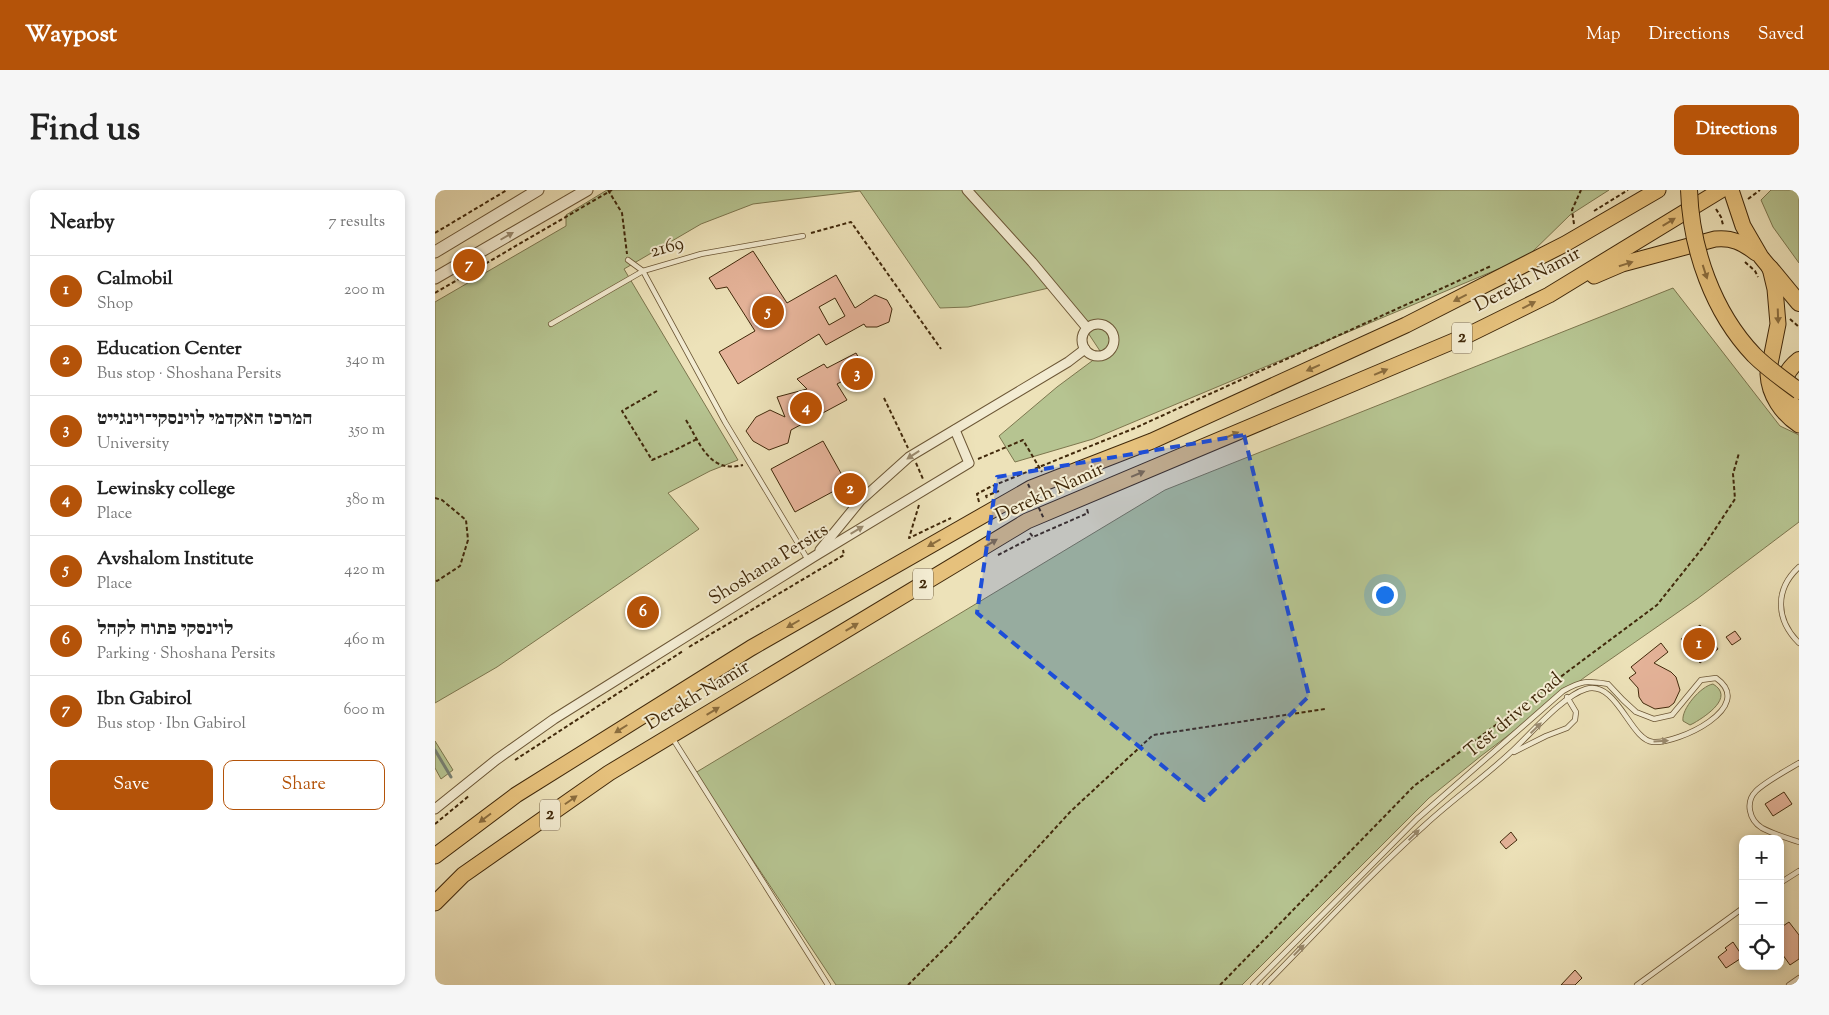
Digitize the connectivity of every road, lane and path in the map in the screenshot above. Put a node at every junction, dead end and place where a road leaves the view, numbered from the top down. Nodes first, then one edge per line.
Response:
1 (507, 190) edge
2 (538, 190) edge
3 (587, 190) edge
4 (967, 190) edge
5 (1581, 190) edge
6 (1658, 190) edge
7 (1689, 190) edge
8 (1721, 190) edge
9 (1731, 190) edge
10 (610, 191) edge
11 (1574, 224) dead end
12 (435, 233) edge
13 (803, 236) joint
14 (435, 252) edge
15 (628, 260) joint
16 (1766, 263) junction
17 (1495, 264) dead end
18 (643, 271) junction
19 (435, 278) edge
20 (435, 293) edge
21 (1549, 295) junction
22 (1799, 302) edge
23 (551, 324) dead end
24 (1087, 328) junction
25 (1085, 349) junction
26 (941, 350) dead end
27 (1799, 360) edge
28 (657, 390) dead end
29 (1799, 391) edge
30 (884, 398) dead end
31 (1799, 410) edge
32 (685, 420) dead end
33 (1799, 425) edge
34 (955, 430) junction
35 (697, 439) junction
36 (1739, 453) dead end
37 (912, 455) junction
38 (750, 463) junction
39 (969, 463) junction
40 (1039, 467) junction
41 (1042, 472) dead end
42 (1029, 484) dead end
43 (928, 488) junction
44 (917, 494) junction
45 (435, 498) edge
46 (980, 504) dead end
47 (953, 517) dead end
48 (1045, 518) dead end
49 (1033, 537) dead end
50 (841, 540) junction
51 (999, 555) dead end
52 (811, 558) junction
53 (1799, 567) edge
54 (435, 579) edge
55 (1799, 643) edge
56 (1563, 692) junction
57 (1568, 698) junction
58 (1325, 709) dead end
59 (671, 736) junction
60 (1508, 755) junction
61 (510, 763) dead end
62 (1799, 763) edge
63 (472, 793) dead end
64 (435, 809) edge
65 (435, 824) edge
66 (1799, 842) edge
67 (435, 856) edge
68 (1799, 872) edge
69 (1784, 881) edge
70 (435, 903) edge
71 (1739, 911) edge
72 (1799, 978) edge
73 (828, 985) edge
74 (908, 985) edge
75 (1220, 985) edge
76 (1253, 985) edge
77 (1265, 985) edge
78 (1637, 985) edge
79 (1789, 985) edge

1 - 12 path
2 - 14 street
19 -> 3 street
4 - 24 street
5 - 11 path
6 -> 67 highway, Derekh Namir / 2
7 -> 29 highway, bridge
21 -> 8 highway, Derekh Namir / 2
9 - 16 highway
10 - 15 path
10 - 20 path
13 - 18 lane, 2169
13 - 26 path
15 - 18 lane
21 -> 16 highway
16 - 22 highway
16 -> 33 highway
17 - 40 path
18 - 23 lane, 2169
18 - 38 lane
59 -> 21 highway, Derekh Namir / 2
24 - 25 street
24 - 25 street
25 - 34 street
27 - 31 highway
28 - 35 path
30 - 37 path
32 - 35 path
34 -> 37 street
34 - 39 street
35 - 38 path
36 - 75 path
37 - 43 path
37 - 52 street
38 - 52 lane
39 - 40 path
39 - 43 street, Shoshana Persits
40 - 41 path
40 - 46 path
42 - 48 path, bridge
43 - 44 street, Shoshana Persits
44 - 47 path
50 -> 44 street, Shoshana Persits
45 - 54 path
49 - 51 path
50 - 52 street, Shoshana Persits
50 - 61 path
52 - 64 street, Shoshana Persits
53 - 55 lane
56 - 57 lane
57 -> 56 lane, Test drive road
56 - 76 lane, Test drive road
60 -> 57 lane, Test drive road
57 - 60 lane
58 - 74 path
70 -> 59 highway, Derekh Namir / 2
59 - 73 lane
77 -> 60 lane, Test drive road
62 - 66 lane
63 - 65 path
68 - 69 lane
71 - 78 lane
72 - 79 lane

